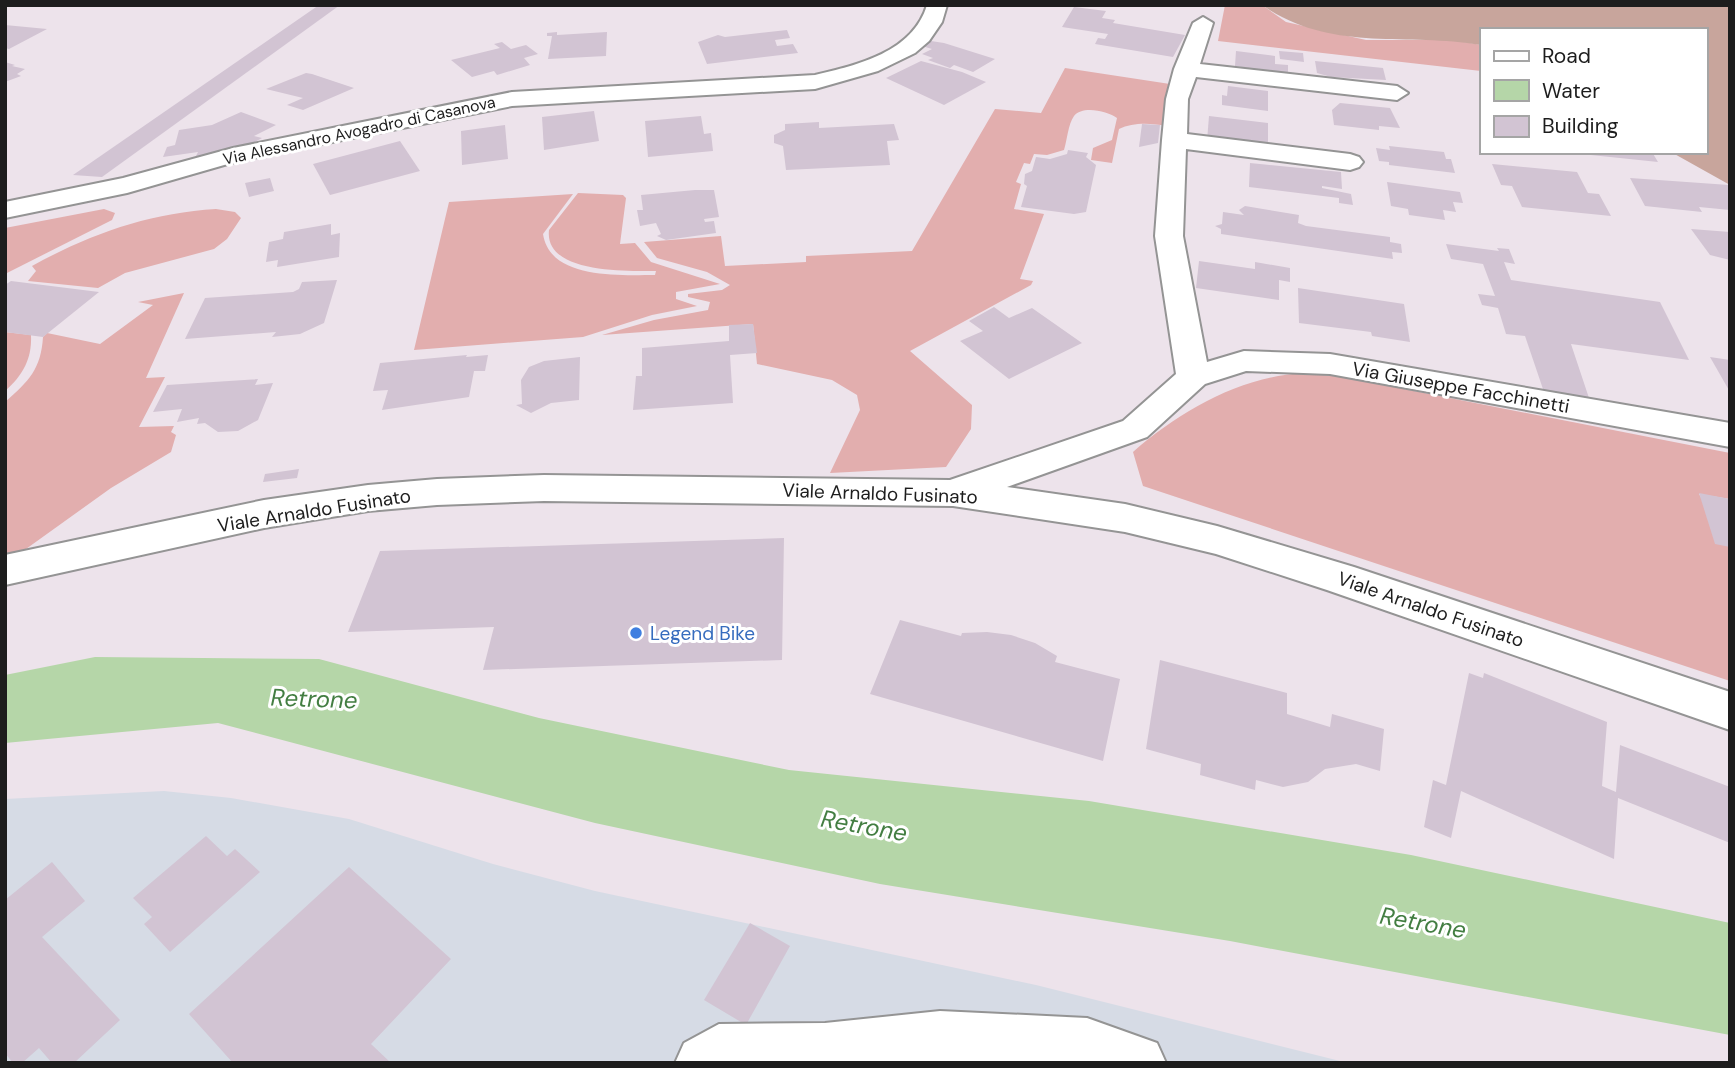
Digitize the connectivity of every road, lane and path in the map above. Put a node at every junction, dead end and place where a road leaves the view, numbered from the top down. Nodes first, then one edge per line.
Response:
1 (937, 5) edge
2 (1203, 23) dead end
3 (1185, 69) junction
4 (1397, 93) dead end
5 (1174, 140) junction
6 (1350, 162) dead end
7 (5, 210) edge
8 (1193, 377) junction
9 (1730, 436) edge
10 (953, 493) junction
11 (5, 570) edge
12 (1730, 711) edge
13 (704, 1063) edge
14 (1137, 1063) edge

1 - 7 street, Via Alessandro Avogadro di Casanova
2 - 3 street
3 - 4 street
3 - 5 street
5 - 6 street
5 - 8 street
8 - 9 street, Via Giuseppe Facchinetti
8 - 10 street, Via Giuseppe Facchinetti
10 - 11 street, Viale Arnaldo Fusinato
10 - 12 street, Viale Arnaldo Fusinato
13 - 14 street

